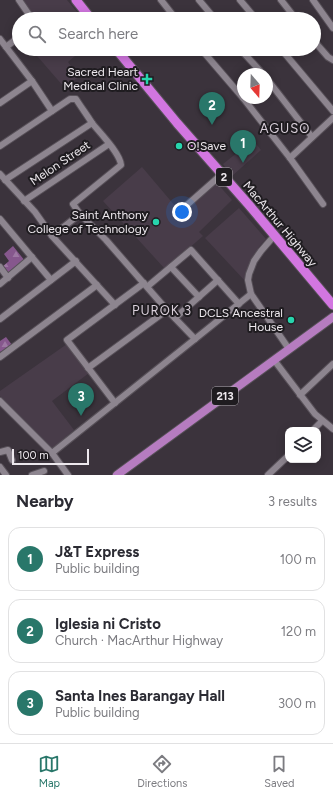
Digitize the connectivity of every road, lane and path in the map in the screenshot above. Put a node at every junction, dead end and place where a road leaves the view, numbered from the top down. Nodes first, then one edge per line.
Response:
1 (19, 0) edge
2 (76, 0) edge
3 (171, 0) edge
4 (199, 0) edge
5 (240, 0) edge
6 (281, 0) edge
7 (313, 0) edge
8 (163, 3) edge
9 (27, 12) edge
10 (85, 12) edge
11 (170, 12) edge
12 (209, 12) edge
13 (250, 12) edge
14 (290, 12) edge
15 (333, 28) edge
16 (0, 39) edge
17 (12, 42) edge
18 (6, 47) junction
19 (321, 49) edge
20 (12, 55) edge
21 (13, 56) edge
22 (122, 56) edge
23 (207, 56) edge
24 (247, 56) edge
25 (287, 56) edge
26 (333, 60) edge
27 (258, 68) edge
28 (32, 81) junction
29 (273, 87) edge
30 (237, 91) edge
31 (0, 103) edge
32 (248, 104) edge
33 (52, 111) junction
34 (333, 111) edge
35 (333, 118) edge
36 (92, 123) junction
37 (312, 137) junction
38 (109, 144) junction
39 (0, 146) edge
40 (290, 158) junction
41 (0, 174) edge
42 (222, 174) junction
43 (5, 180) junction
44 (24, 201) junction
45 (323, 204) dead end
46 (179, 212) dead end
47 (80, 214) junction
48 (0, 219) edge
49 (52, 236) junction
50 (274, 236) junction
51 (32, 257) junction
52 (76, 261) junction
53 (0, 267) edge
54 (171, 268) junction
55 (8, 278) junction
56 (51, 280) junction
57 (218, 280) junction
58 (0, 284) edge
59 (97, 285) junction
60 (146, 285) junction
61 (250, 294) junction
62 (199, 297) junction
63 (239, 304) junction
64 (115, 305) junction
65 (333, 305) edge
66 (167, 310) junction
67 (333, 317) edge
68 (176, 318) junction
69 (0, 320) edge
70 (196, 339) junction
71 (289, 348) junction
72 (0, 358) edge
73 (274, 360) junction
74 (333, 364) edge
75 (88, 368) junction
76 (300, 395) junction
77 (0, 400) edge
78 (115, 403) junction
79 (322, 421) junction
80 (316, 427) edge
81 (333, 429) edge
82 (0, 452) edge
83 (52, 453) junction
84 (285, 459) edge
85 (12, 460) dead end
86 (0, 467) edge
87 (44, 471) dead end
88 (6, 475) edge
89 (32, 475) edge
90 (68, 475) edge
91 (116, 475) edge
92 (268, 475) edge

1 - 9 street
2 - 10 highway
3 - 8 street
4 - 12 street
5 - 13 street
6 - 14 street
7 - 15 street
8 - 11 street
16 - 18 street
17 - 18 street
18 - 20 street
19 - 26 street
21 - 28 street
22 - 42 highway, MacArthur Highway / 2
23 - 30 street
24 - 27 street
25 - 34 street
28 - 31 street
28 - 33 street
29 - 37 street
32 - 40 street
33 - 36 street
33 - 39 street
35 - 37 street
36 - 38 street
36 - 43 street
37 - 40 street
38 - 44 street, Melon Street
38 - 47 street
40 - 45 street
41 - 43 street
42 - 46 street
42 - 50 highway, MacArthur Highway / 2
43 - 44 street
44 - 49 street
47 - 49 street
47 - 60 street
48 - 51 street
49 - 52 street
50 - 61 street
50 - 65 highway, MacArthur Highway / 2
51 - 55 street
51 - 56 street
52 - 56 street
52 - 59 street
53 - 55 street
54 - 57 street
54 - 60 street
54 - 62 street
55 - 58 street
56 - 69 street
57 - 62 street
57 - 63 street
59 - 64 street
59 - 72 street
60 - 64 street
60 - 66 street
61 - 63 street
61 - 71 street
62 - 68 street
63 - 70 street
64 - 75 street
66 - 68 street
66 - 75 street
67 - 71 main road, 213
68 - 70 street
70 - 78 street
71 - 73 main road, 213
73 - 76 street
73 - 91 main road, 213
74 - 76 street
75 - 78 street
76 - 79 street
77 - 83 street
78 - 83 street
79 - 80 street
79 - 81 street
82 - 85 street
83 - 90 street
84 - 92 street
86 - 88 street
87 - 89 street

